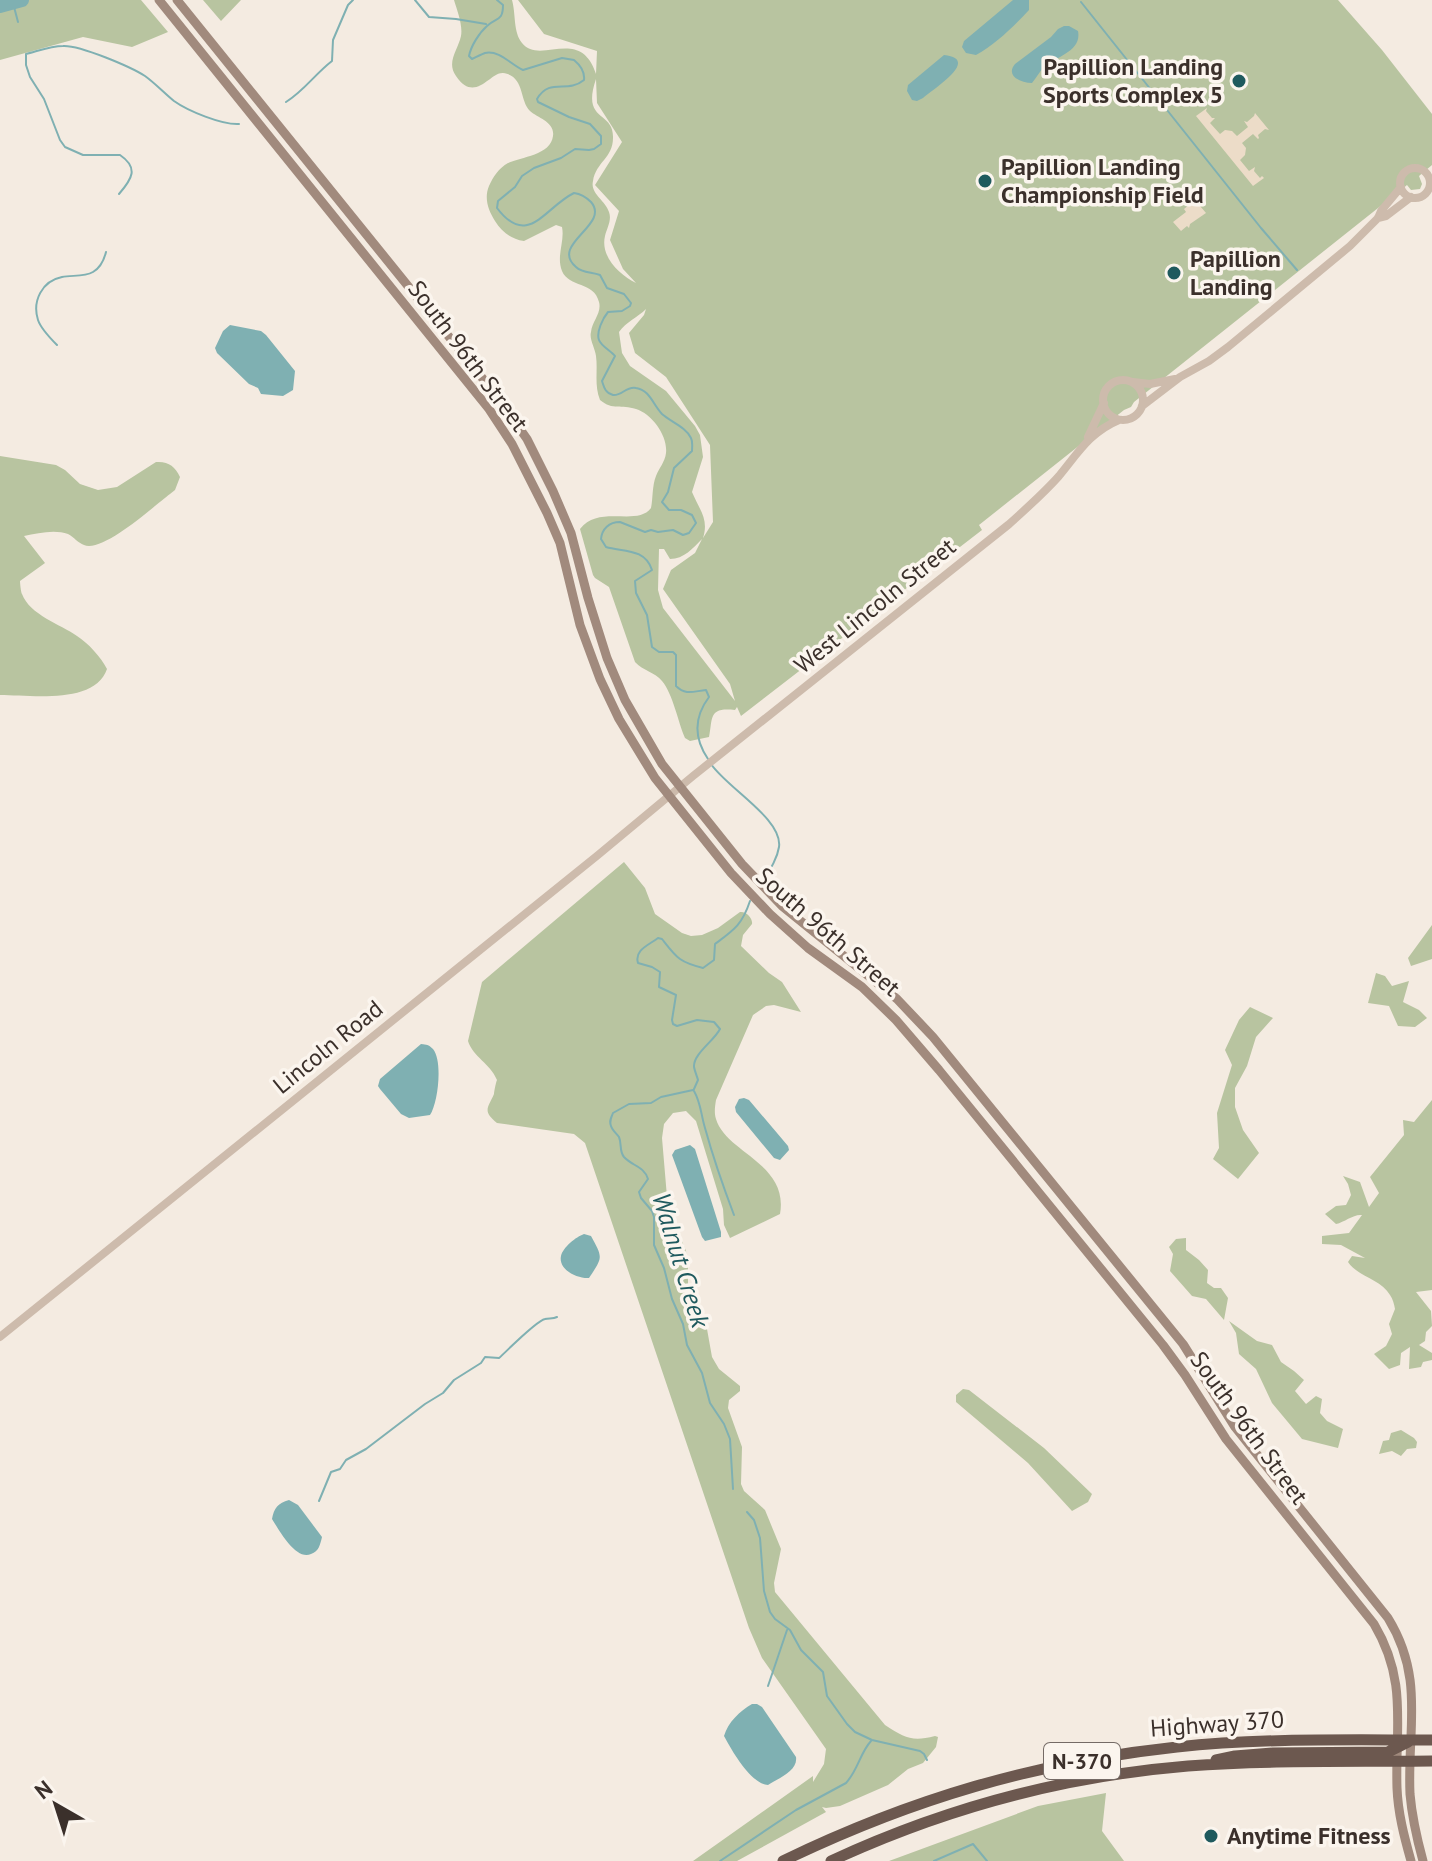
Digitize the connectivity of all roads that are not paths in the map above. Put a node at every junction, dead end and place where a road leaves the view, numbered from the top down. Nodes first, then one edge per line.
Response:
1 (159, 0) edge
2 (177, 0) edge
3 (1432, 167) edge
4 (1422, 170) junction
5 (1431, 183) edge
6 (1401, 187) junction
7 (1411, 197) junction
8 (1378, 218) junction
9 (1180, 377) junction
10 (1132, 382) junction
11 (1104, 403) junction
12 (1142, 406) junction
13 (1119, 420) junction
14 (1084, 445) junction
15 (680, 787) junction
16 (669, 796) junction
17 (0, 1337) edge
18 (1412, 1740) junction
19 (1432, 1740) edge
20 (1398, 1744) junction
21 (1397, 1761) junction
22 (1410, 1761) junction
23 (1432, 1761) edge
24 (1190, 1766) junction
25 (783, 1861) edge
26 (831, 1861) edge
27 (1411, 1861) edge
28 (1423, 1861) edge

1 - 16 main road, South 96th Street
2 - 15 main road, South 96th Street
3 - 4 street
4 - 5 street
4 - 6 street
5 - 7 street
6 - 7 street
6 - 8 street
7 - 8 street
8 - 9 street
9 - 10 street
9 - 12 street
10 - 11 street
10 - 12 street
11 - 13 street
11 - 14 street, West Lincoln Street
12 - 13 street
13 - 14 street, West Lincoln Street
14 - 15 street, West Lincoln Street
15 - 16 street, Lincoln Road
15 - 18 main road, South 96th Street
16 - 17 street, Lincoln Road
16 - 20 main road, South 96th Street
18 - 19 highway
18 - 20 highway
18 - 22 main road, South 96th Street
20 - 21 main road, South 96th Street
20 - 24 highway
20 - 25 highway, Highway 370 / N-370
21 - 22 highway, Highway 370 / N-370
21 - 24 highway, Highway 370 / N-370
21 - 27 main road, South 96th Street
22 - 23 highway, Highway 370 / N-370
22 - 28 main road, South 96th Street
24 - 26 highway, Highway 370 / N-370

